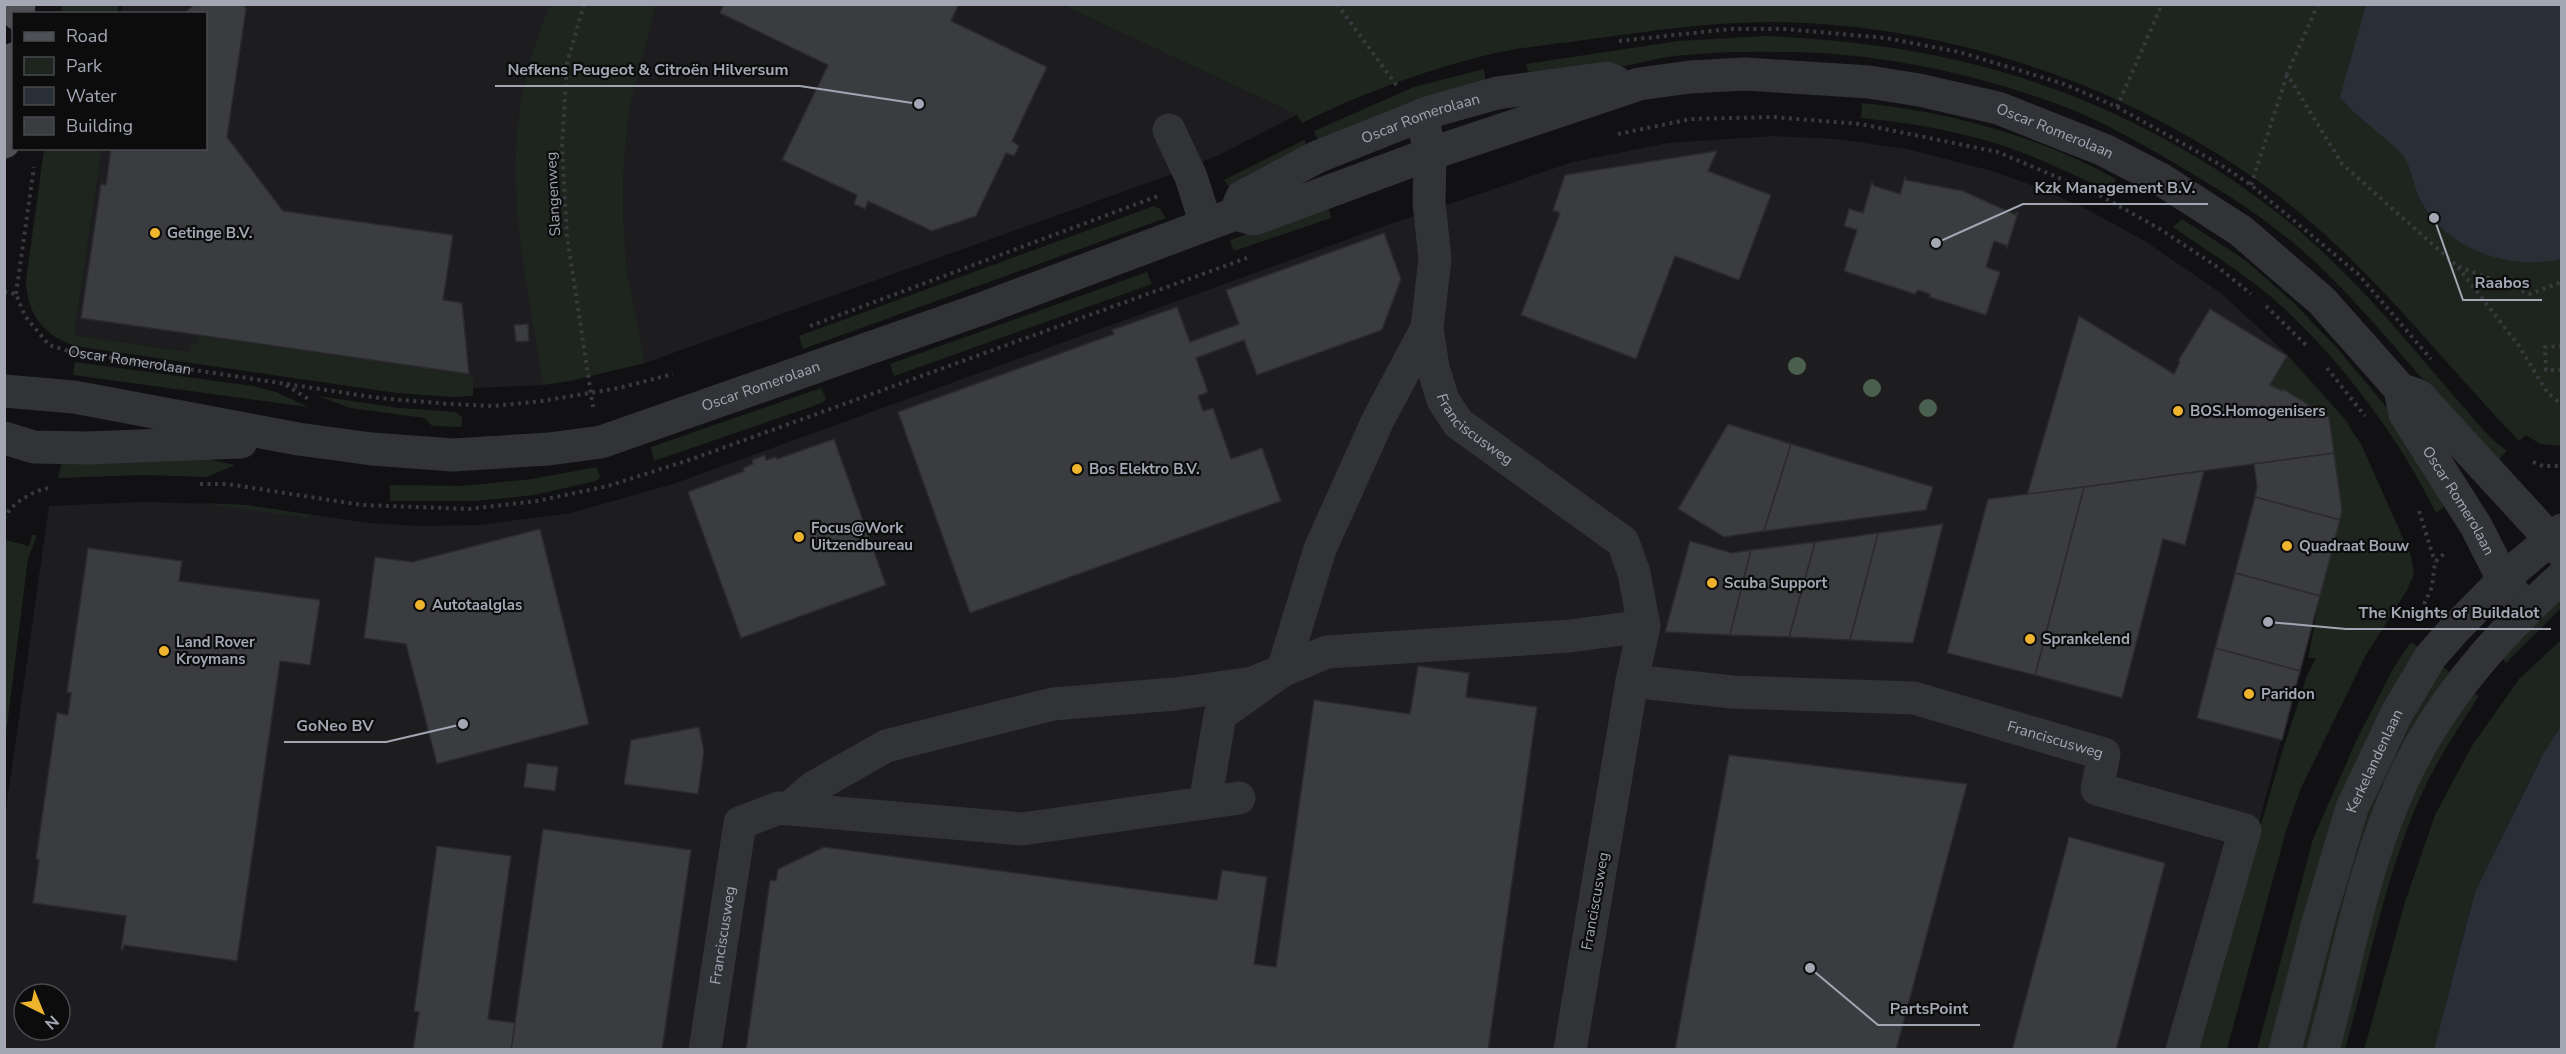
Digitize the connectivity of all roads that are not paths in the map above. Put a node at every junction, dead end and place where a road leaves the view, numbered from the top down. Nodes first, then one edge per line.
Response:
1 (12, 75) edge
2 (1629, 87) junction
3 (1422, 115) junction
4 (1168, 130) dead end
5 (4, 142) edge
6 (1430, 154) junction
7 (1220, 219) junction
8 (1427, 328) junction
9 (2400, 389) junction
10 (4, 391) edge
11 (4, 438) edge
12 (298, 439) junction
13 (2557, 540) edge
14 (2562, 577) edge
15 (2503, 579) junction
16 (2526, 609) junction
17 (1644, 626) junction
18 (1283, 670) junction
19 (1632, 681) junction
20 (1239, 798) dead end
21 (1205, 803) junction
22 (788, 809) junction
23 (705, 1050) edge
24 (1570, 1050) edge
25 (2182, 1050) edge
26 (2285, 1050) edge
27 (2323, 1050) edge

1 - 5 main road
2 - 3 street, Oscar Romerolaan
2 - 6 street, Oscar Romerolaan
2 - 9 street, Oscar Romerolaan
3 - 6 street, Franciscusweg
3 - 7 street, Oscar Romerolaan
4 - 7 street
6 - 7 street, Oscar Romerolaan
6 - 8 street, Franciscusweg
7 - 12 street, Oscar Romerolaan
8 - 17 street, Franciscusweg
8 - 18 street
9 - 13 street, Oscar Romerolaan
9 - 15 street, Oscar Romerolaan
10 - 12 street, Oscar Romerolaan
11 - 12 street, Oscar Romerolaan
13 - 15 street, Kerkelandenlaan
14 - 16 street
15 - 16 street, Oscar Romerolaan
15 - 26 street, Kerkelandenlaan
16 - 27 street
17 - 18 street
17 - 19 street, Franciscusweg
18 - 21 street
18 - 22 street
19 - 24 street, Franciscusweg
19 - 25 street, Franciscusweg
20 - 21 street
21 - 22 street
22 - 23 street, Franciscusweg

